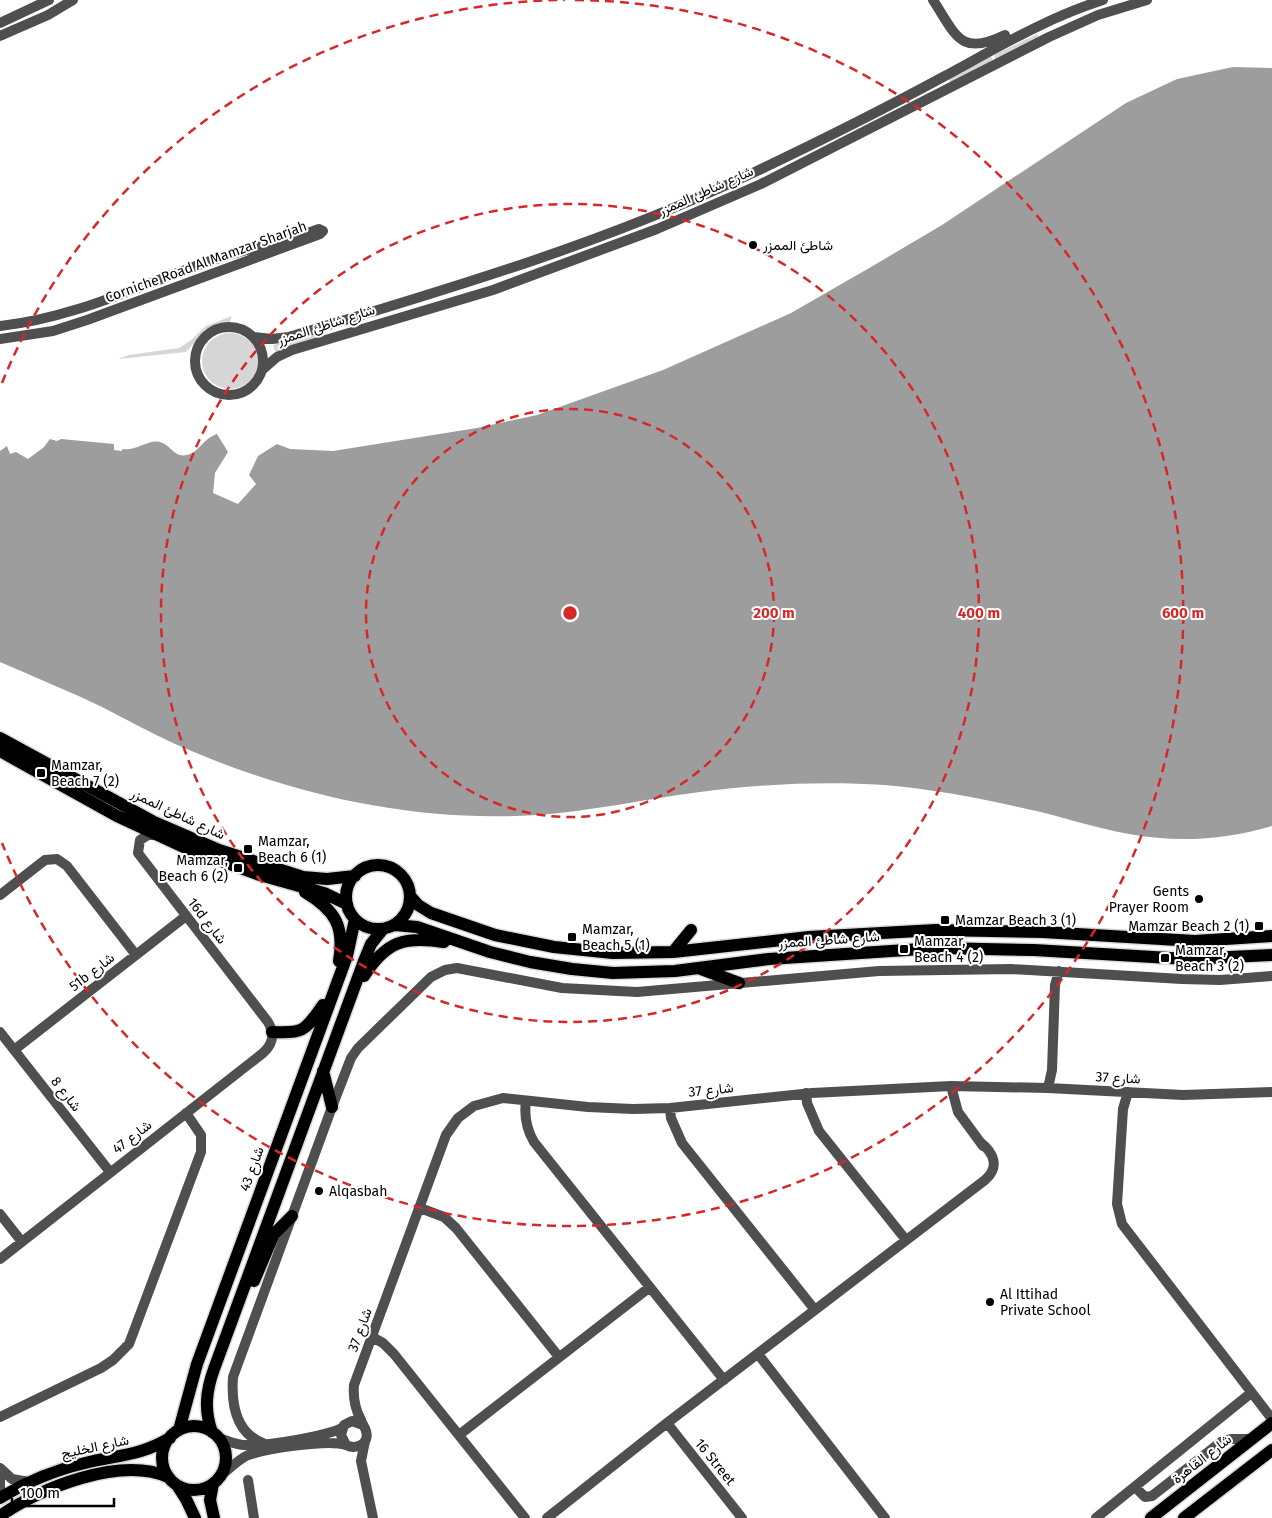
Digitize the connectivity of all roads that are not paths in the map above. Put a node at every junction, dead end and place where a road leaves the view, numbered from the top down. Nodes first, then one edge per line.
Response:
1 (49, 0) edge
2 (73, 0) edge
3 (933, 0) edge
4 (1103, 0) edge
5 (1147, 0) edge
6 (1065, 15) junction
7 (0, 23) edge
8 (0, 36) edge
9 (215, 259) junction
10 (220, 272) junction
11 (0, 326) edge
12 (253, 337) junction
13 (0, 339) edge
14 (262, 370) junction
15 (0, 738) edge
16 (0, 751) edge
17 (156, 834) junction
18 (355, 876) junction
19 (292, 884) junction
20 (0, 894) edge
21 (410, 896) junction
22 (347, 904) junction
23 (186, 916) junction
24 (355, 919) junction
25 (389, 927) junction
26 (691, 930) dead end
27 (1272, 936) edge
28 (471, 946) junction
29 (673, 952) junction
30 (136, 955) junction
31 (1272, 955) edge
32 (701, 968) junction
33 (1056, 971) junction
34 (1272, 976) edge
35 (739, 983) junction
36 (333, 993) junction
37 (350, 999) junction
38 (0, 1032) edge
39 (272, 1032) junction
40 (14, 1050) junction
41 (323, 1071) junction
42 (954, 1086) junction
43 (1052, 1088) junction
44 (1124, 1092) junction
45 (1272, 1092) edge
46 (809, 1093) junction
47 (530, 1101) junction
48 (332, 1107) junction
49 (673, 1107) junction
50 (186, 1113) junction
51 (110, 1172) junction
52 (420, 1208) junction
53 (0, 1214) edge
54 (292, 1216) junction
55 (906, 1240) junction
56 (22, 1242) junction
57 (0, 1259) edge
58 (650, 1287) junction
59 (815, 1310) junction
60 (234, 1312) junction
61 (370, 1341) junction
62 (758, 1354) junction
63 (559, 1357) junction
64 (724, 1380) junction
65 (1251, 1392) junction
66 (354, 1397) junction
67 (0, 1417) edge
68 (1272, 1419) edge
69 (667, 1423) junction
70 (1272, 1423) edge
71 (363, 1425) junction
72 (343, 1426) junction
73 (174, 1434) junction
74 (216, 1435) junction
75 (459, 1435) junction
76 (1252, 1439) junction
77 (365, 1441) junction
78 (265, 1444) junction
79 (347, 1445) junction
80 (1272, 1450) edge
81 (0, 1468) edge
82 (362, 1468) junction
83 (0, 1476) edge
84 (217, 1479) junction
85 (248, 1480) dead end
86 (172, 1481) junction
87 (29, 1482) junction
88 (1197, 1482) junction
89 (1135, 1487) junction
90 (0, 1492) edge
91 (0, 1498) edge
92 (0, 1516) edge
93 (195, 1518) edge
94 (214, 1518) edge
95 (254, 1518) edge
96 (373, 1518) edge
97 (525, 1518) edge
98 (547, 1518) edge
99 (742, 1518) edge
100 (885, 1518) edge
101 (1096, 1518) edge
102 (1151, 1518) edge
103 (1160, 1518) edge
104 (1184, 1518) edge

1 - 7 street
2 - 8 street
3 - 6 street
4 - 6 street, شارع شاطئ الممزر
5 - 14 street, شارع شاطئ الممزر
6 - 12 street, شارع شاطئ الممزر
9 - 10 street
9 - 10 street, Corniche Road Al Mamzar Sharjah
9 - 11 street, Corniche Road Al Mamzar Sharjah
10 - 13 street, Corniche Road Al Mamzar Sharjah
12 - 14 street
12 - 14 street
15 - 18 main road, شارع شاطئ الممزر
16 - 17 main road, شارع شاطئ الممزر
17 - 19 main road, شارع شاطئ الممزر
17 - 23 street, 16d شارع
18 - 21 main road
18 - 22 main road
19 - 22 main road, شارع شاطئ الممزر
19 - 36 main road
20 - 30 street
21 - 25 main road
21 - 29 main road, شارع شاطئ الممزر
22 - 24 main road
23 - 30 street, 51b شارع
23 - 39 street, 16d شارع
24 - 25 main road
24 - 36 main road, شارع 43
25 - 28 main road, شارع شاطئ الممزر
25 - 37 main road
26 - 29 main road
27 - 29 main road, شارع شاطئ الممزر
28 - 32 main road, شارع شاطئ الممزر
28 - 37 main road
30 - 40 street, 51b شارع
31 - 32 main road, شارع شاطئ الممزر
32 - 35 main road
33 - 34 street
33 - 35 street
33 - 43 street
35 - 48 street
36 - 39 main road
36 - 73 main road, شارع 43
37 - 41 main road
38 - 40 street, شارع 8
39 - 50 street, شارع 47
40 - 51 street, شارع 8
41 - 48 main road
41 - 60 main road
42 - 43 street, شارع 37
42 - 46 street, شارع 37
42 - 55 street
43 - 44 street, شارع 37
44 - 45 street, شارع 37
44 - 65 street
46 - 49 street, شارع 37
46 - 55 street
47 - 49 street, شارع 37
47 - 52 street, شارع 37
47 - 58 street
48 - 54 street
49 - 59 street
50 - 51 street, شارع 47
50 - 67 street
51 - 56 street, شارع 47
52 - 61 street, شارع 37
52 - 63 street
53 - 56 street
54 - 60 main road
54 - 78 street
55 - 59 street
56 - 57 street, شارع 47
58 - 63 street
58 - 64 street
59 - 62 street
60 - 74 main road
61 - 66 street, شارع 37
61 - 75 street
62 - 64 street
62 - 100 street
63 - 75 street
64 - 69 street
65 - 68 street
65 - 89 street
66 - 71 street, شارع 37
66 - 72 street, شارع 37
69 - 98 street
69 - 99 street, 16 Street
70 - 76 main road, شارع القاهرة
71 - 72 street
71 - 77 street
72 - 78 street
72 - 79 street
73 - 74 main road
73 - 86 main road
73 - 87 main road, شارع الخليج
74 - 78 street
74 - 84 main road
75 - 97 street
76 - 88 main road, شارع القاهرة
76 - 89 street
77 - 79 street
77 - 82 street
79 - 82 street
79 - 84 street
80 - 104 main road
81 - 87 street
82 - 96 street
83 - 90 street
84 - 86 main road
84 - 94 main road
85 - 95 street
86 - 92 main road, شارع الخليج
86 - 93 main road
87 - 91 main road, شارع الخليج
88 - 102 main road, شارع القاهرة
88 - 103 main road
89 - 101 street

